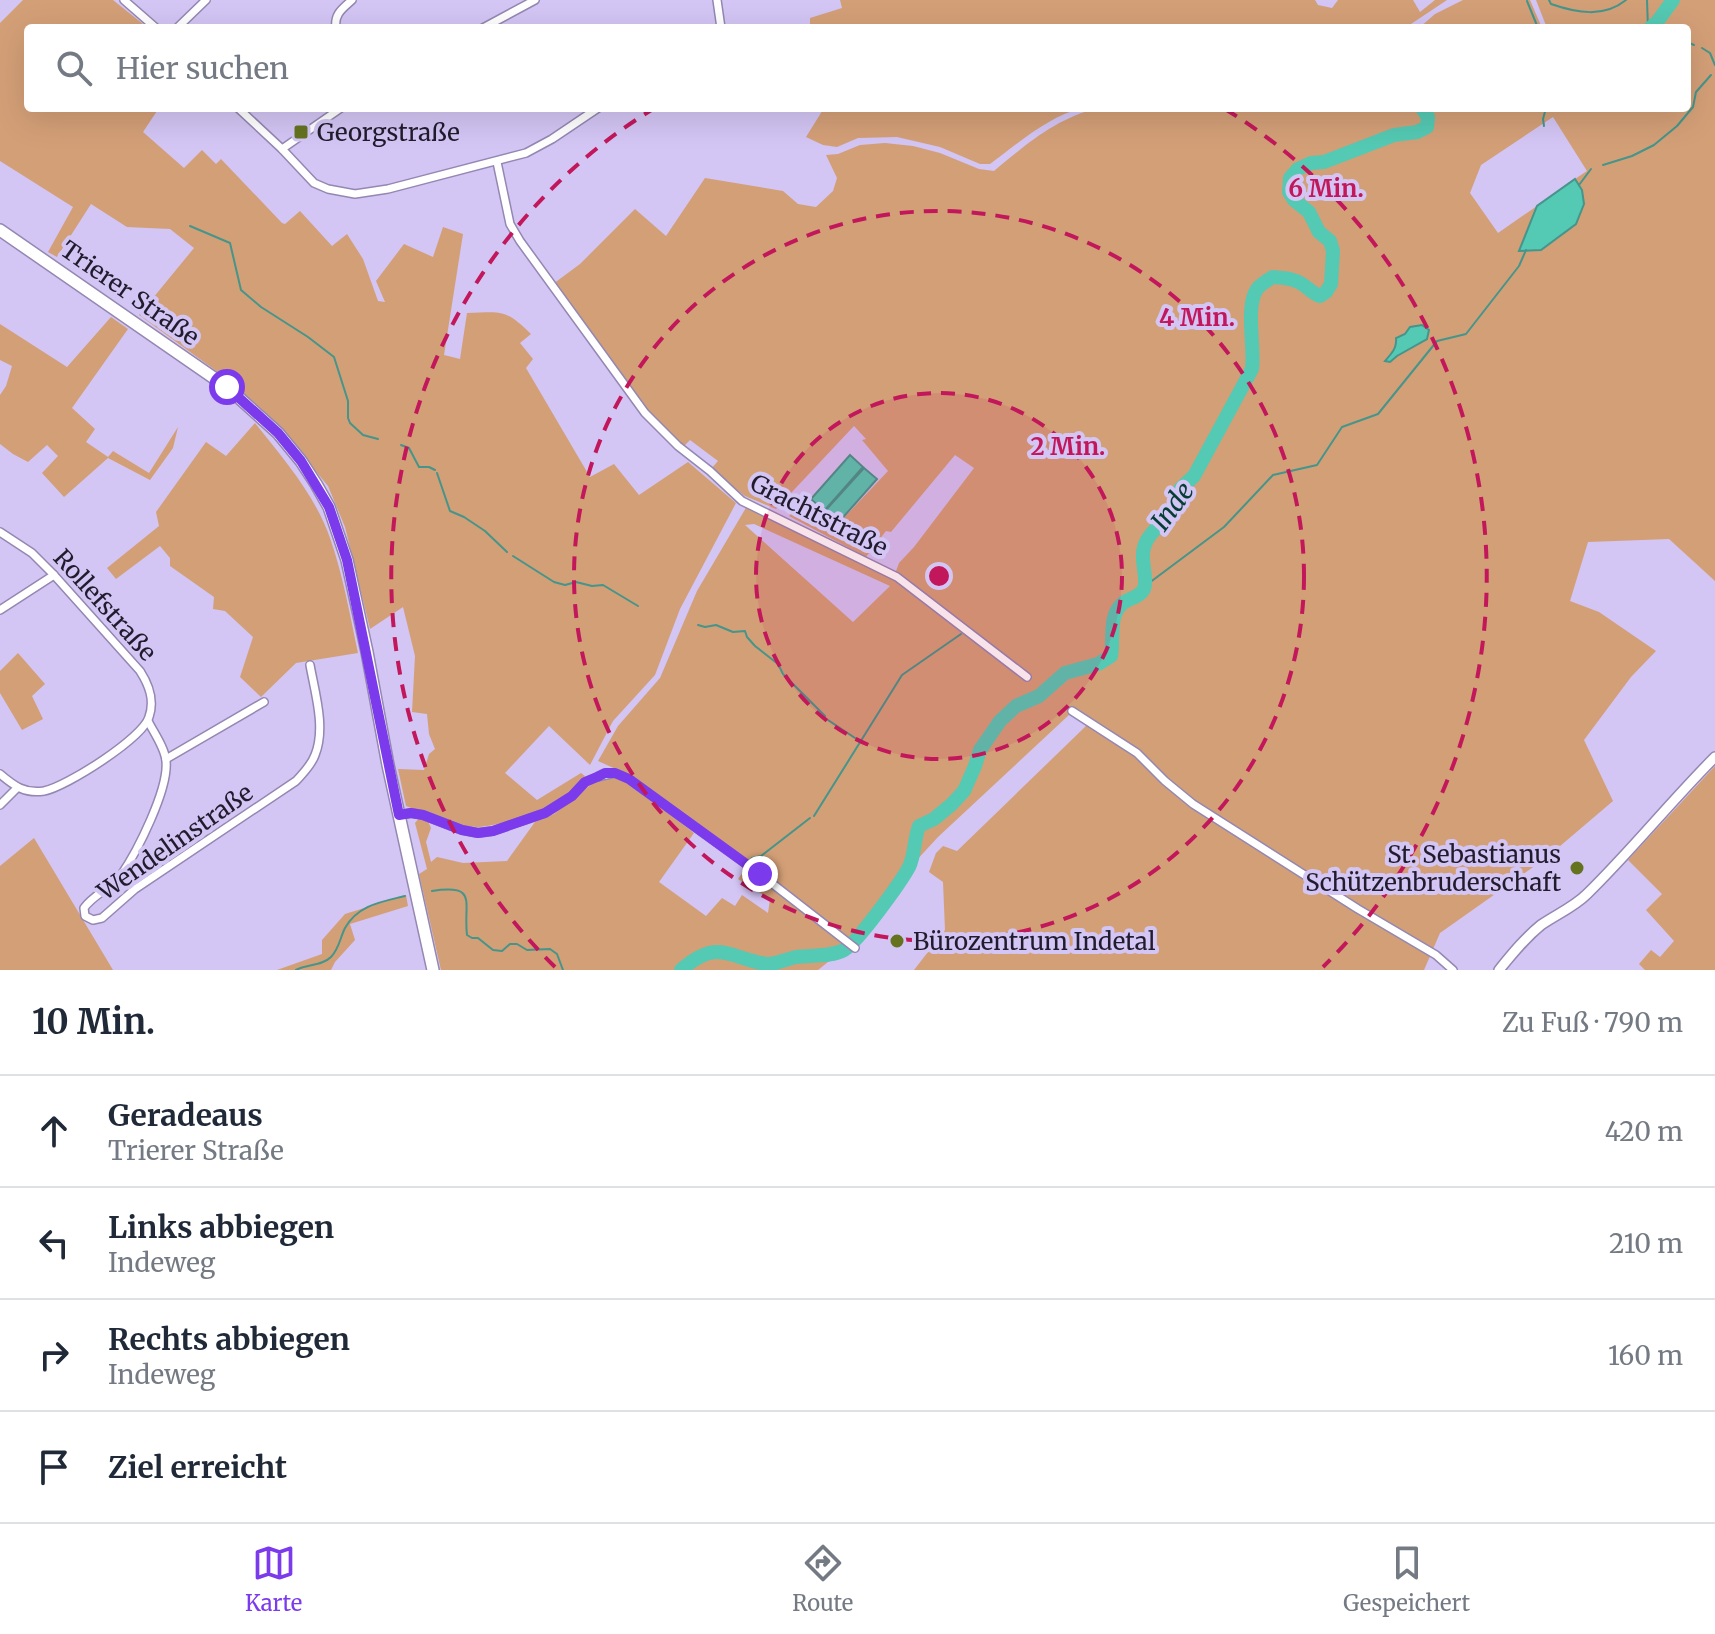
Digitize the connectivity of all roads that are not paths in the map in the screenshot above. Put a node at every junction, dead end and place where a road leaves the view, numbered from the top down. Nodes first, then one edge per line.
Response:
1 (124, 0) edge
2 (206, 0) edge
3 (352, 0) edge
4 (535, 0) edge
5 (717, 0) edge
6 (151, 24) edge
7 (181, 24) edge
8 (336, 24) edge
9 (490, 24) edge
10 (720, 24) edge
11 (242, 112) edge
12 (335, 112) edge
13 (592, 112) edge
14 (282, 149) junction
15 (497, 162) junction
16 (0, 230) edge
17 (0, 532) edge
18 (54, 575) junction
19 (0, 610) edge
20 (310, 665) dead end
21 (1027, 677) dead end
22 (264, 702) dead end
23 (1072, 711) dead end
24 (148, 721) junction
25 (1715, 757) edge
26 (166, 759) junction
27 (0, 774) edge
28 (17, 788) junction
29 (0, 805) edge
30 (399, 815) junction
31 (855, 948) dead end
32 (433, 970) edge
33 (1453, 970) edge
34 (1499, 970) edge

1 - 6 street
2 - 7 street
3 - 8 street
4 - 9 street
5 - 10 street
11 - 14 street
12 - 14 street
13 - 15 street
14 - 15 street
15 - 21 street, Grachtstraße
16 - 30 main road, Trierer Straße
17 - 18 street, Rollefstraße
18 - 19 street
18 - 24 street, Rollefstraße
20 - 26 street, Wendelinstraße
22 - 26 street
23 - 33 street
24 - 26 street
24 - 28 street
25 - 34 street
27 - 28 street
28 - 29 street
30 - 31 street
30 - 32 main road, Trierer Straße

